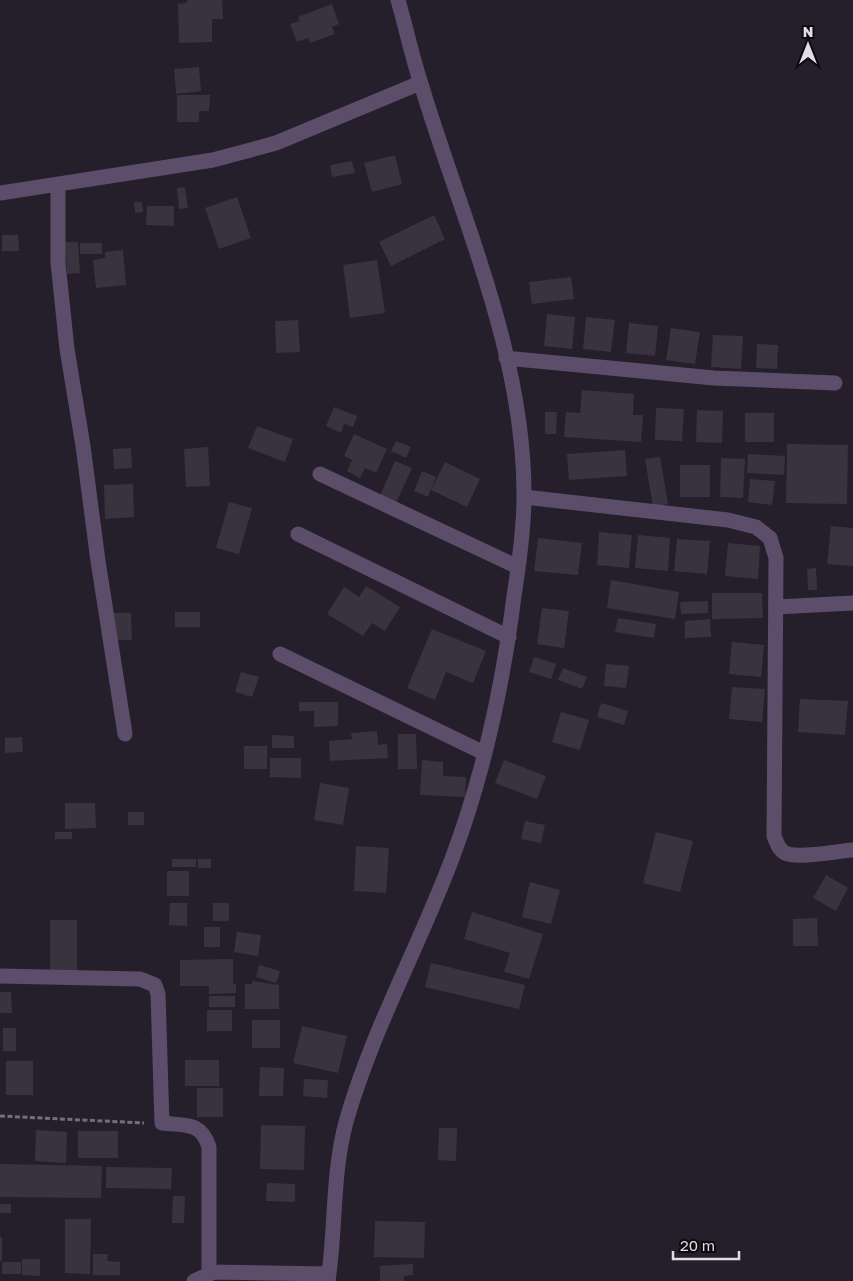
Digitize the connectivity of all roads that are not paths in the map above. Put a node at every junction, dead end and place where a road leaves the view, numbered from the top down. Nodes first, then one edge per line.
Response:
1 (398, 0) edge
2 (420, 84) junction
3 (58, 185) junction
4 (0, 193) edge
5 (506, 358) junction
6 (834, 383) dead end
7 (320, 474) dead end
8 (524, 497) junction
9 (298, 534) dead end
10 (518, 567) junction
11 (853, 603) edge
12 (776, 607) junction
13 (509, 637) junction
14 (280, 654) dead end
15 (125, 734) dead end
16 (484, 753) junction
17 (853, 850) edge
18 (0, 976) edge
19 (209, 1272) junction
20 (329, 1277) edge
21 (194, 1281) edge

1 - 2 street
2 - 3 street
2 - 5 street
3 - 4 street
3 - 15 street
5 - 6 street
5 - 8 street
7 - 10 street
8 - 10 street
8 - 12 street
9 - 13 street
10 - 13 street
11 - 12 street
12 - 17 street
13 - 16 street
14 - 16 street
16 - 20 street
18 - 19 street
19 - 20 street
19 - 21 street

